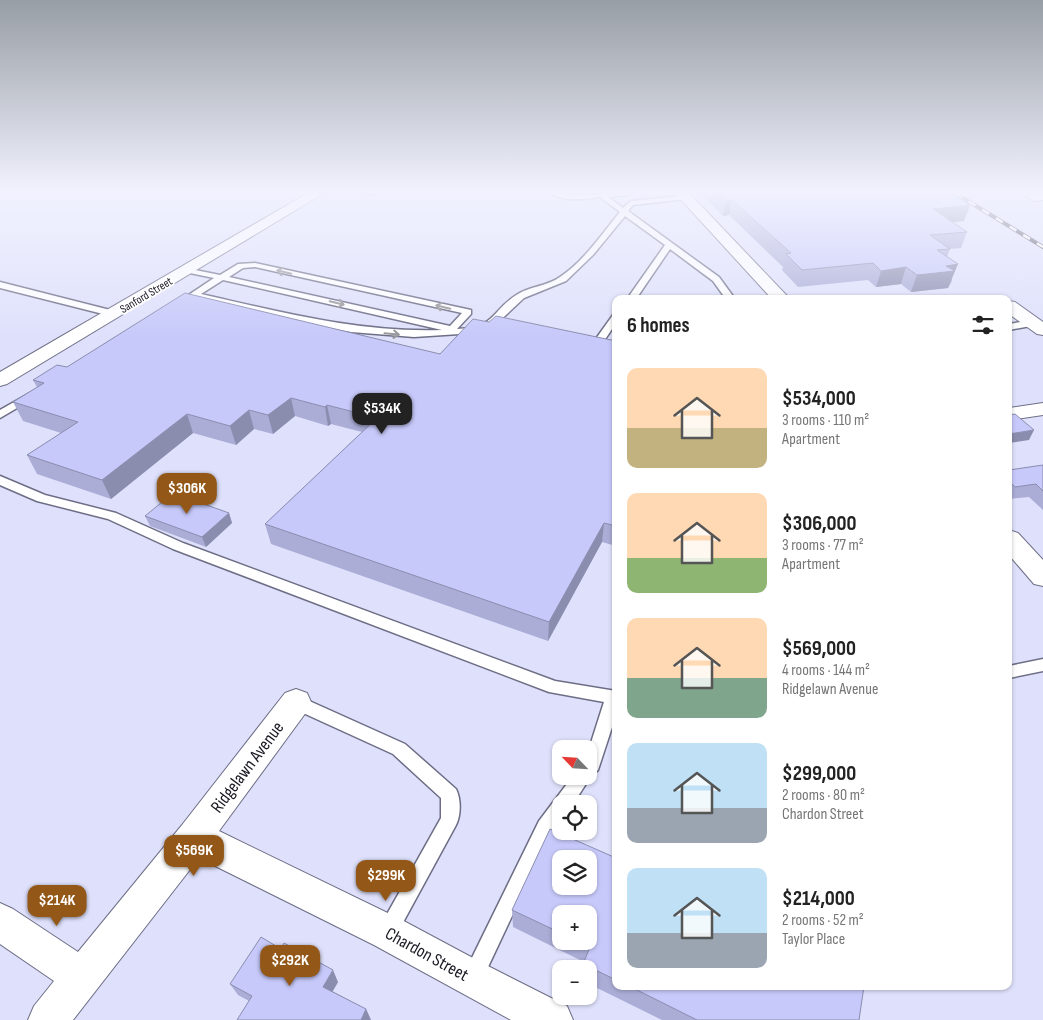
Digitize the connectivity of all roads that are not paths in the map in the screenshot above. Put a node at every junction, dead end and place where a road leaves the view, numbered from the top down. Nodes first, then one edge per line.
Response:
1 (237, 241) edge
2 (599, 241) edge
3 (663, 241) edge
4 (727, 241) edge
5 (669, 245) junction
6 (188, 270) junction
7 (222, 277) junction
8 (0, 285) edge
9 (634, 295) edge
10 (728, 295) edge
11 (778, 295) edge
12 (1012, 308) edge
13 (115, 314) junction
14 (612, 323) edge
15 (1012, 327) edge
16 (1038, 327) edge
17 (450, 331) junction
18 (612, 346) edge
19 (0, 380) edge
20 (42, 389) edge
21 (1043, 410) edge
22 (1012, 414) edge
23 (0, 415) edge
24 (0, 480) edge
25 (1012, 542) edge
26 (1043, 577) edge
27 (1043, 665) edge
28 (1012, 671) edge
29 (612, 697) edge
30 (296, 702) joint
31 (612, 706) edge
32 (598, 747) edge
33 (552, 818) edge
34 (194, 837) junction
35 (0, 922) edge
36 (387, 932) junction
37 (82, 977) junction
38 (472, 979) junction
39 (48, 1020) edge
40 (552, 1020) edge

1 - 6 street, Sanford Street
2 - 17 lane
3 - 5 lane
4 - 11 street
5 - 9 lane
5 - 10 lane
6 - 7 lane
6 - 13 street, Sanford Street
7 -> 17 lane
17 -> 7 lane
7 -> 17 lane
8 - 13 lane
12 - 16 street
13 - 19 street, Sanford Street
14 - 18 lane
15 - 16 lane
20 - 23 lane
21 - 22 street
24 - 29 lane
25 - 26 street
27 - 28 lane
30 - 34 street, Ridgelawn Avenue
30 - 36 lane
31 - 32 lane
33 - 38 lane
34 - 36 street, Chardon Street
34 - 37 street, Ridgelawn Avenue
35 - 37 street
36 - 38 street, Chardon Street
37 - 39 street, Ridgelawn Avenue
38 - 40 street, Chardon Street

